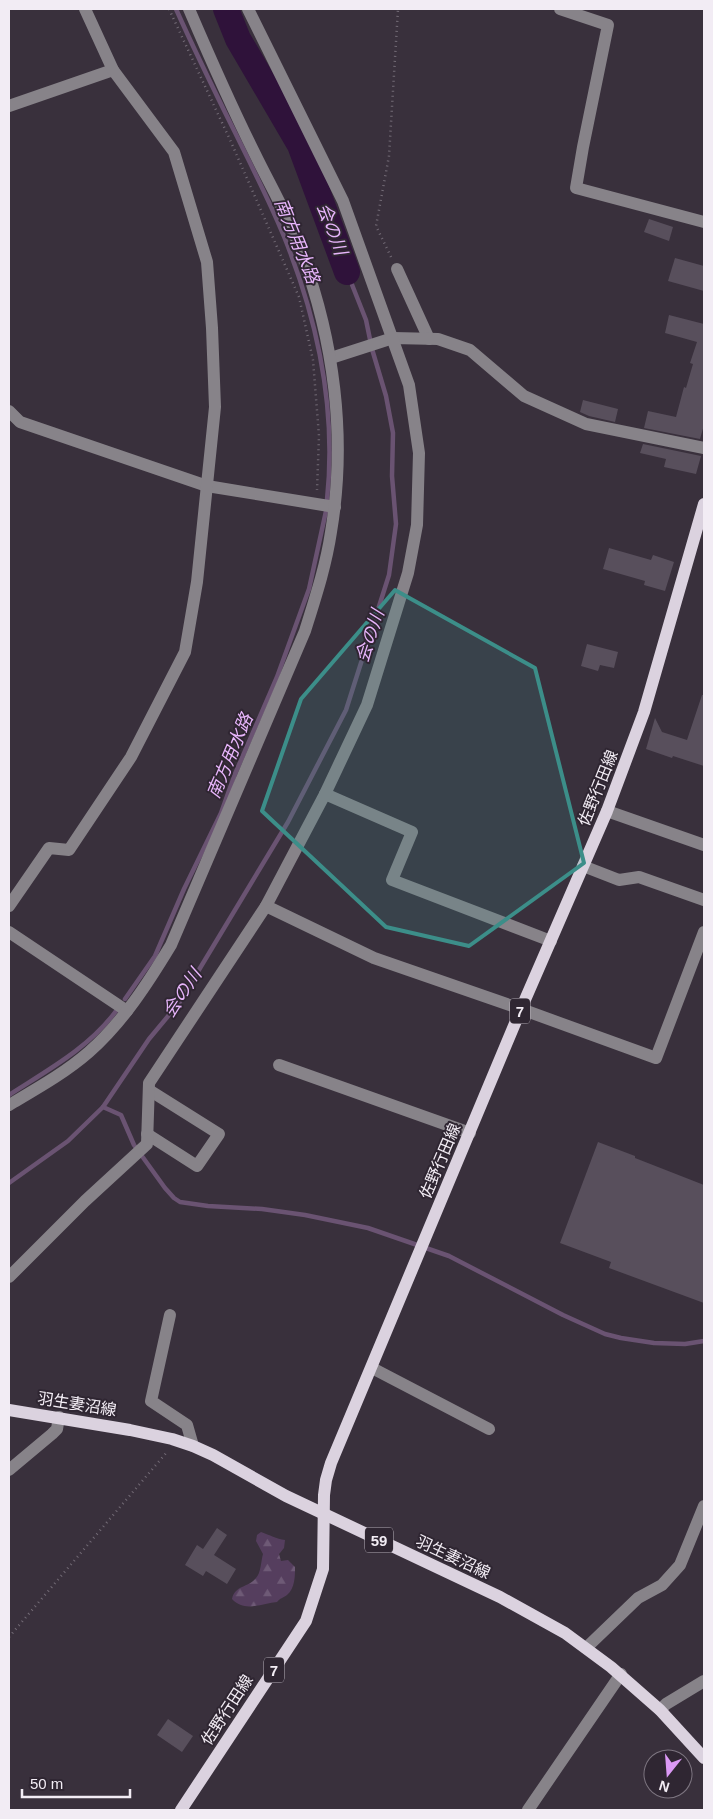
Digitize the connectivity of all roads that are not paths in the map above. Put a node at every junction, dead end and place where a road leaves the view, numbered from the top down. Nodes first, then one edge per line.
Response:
1 (85, 9) edge
2 (190, 9) edge
3 (248, 9) edge
4 (560, 9) edge
5 (113, 70) junction
6 (9, 106) edge
7 (704, 222) edge
8 (397, 269) road end
9 (393, 338) junction
10 (429, 339) junction
11 (331, 358) junction
12 (9, 411) edge
13 (704, 448) edge
14 (206, 486) junction
15 (704, 504) edge
16 (335, 507) junction
17 (700, 533) edge
18 (325, 794) junction
19 (607, 811) junction
20 (704, 845) edge
21 (583, 866) junction
22 (704, 900) edge
23 (9, 906) edge
24 (266, 906) junction
25 (9, 932) edge
26 (704, 932) edge
27 (550, 941) junction
28 (521, 1009) junction
29 (127, 1011) junction
30 (279, 1065) dead end
31 (149, 1090) junction
32 (9, 1106) edge
33 (470, 1133) junction
34 (147, 1134) junction
35 (9, 1277) edge
36 (170, 1315) dead end
37 (372, 1368) junction
38 (9, 1410) edge
39 (58, 1417) junction
40 (489, 1428) dead end
41 (193, 1446) junction
42 (9, 1470) edge
43 (704, 1506) edge
44 (324, 1513) junction
45 (586, 1648) junction
46 (621, 1674) junction
47 (704, 1681) edge
48 (660, 1710) junction
49 (704, 1758) edge
50 (181, 1810) edge
51 (528, 1810) edge

1 - 5 street
2 - 11 street
3 - 9 street
4 - 7 street
5 - 6 street
5 - 14 street
8 - 10 street
9 - 10 street
9 - 11 street
9 - 18 street
10 - 13 street
11 - 16 street
12 - 14 street
14 - 16 street
14 - 23 street
15 - 17 main road, 佐野行田線 / 7
16 - 29 street
17 - 19 main road, 佐野行田線 / 7
18 - 24 street
18 - 27 street
19 - 20 street
19 - 21 main road, 佐野行田線 / 7
21 - 22 street
21 - 27 main road, 佐野行田線 / 7
24 - 28 street
24 - 31 street
25 - 29 street
26 - 28 street
27 - 28 main road, 佐野行田線 / 7
28 - 33 main road, 佐野行田線 / 7
29 - 32 street
30 - 33 street
31 - 34 street
31 - 34 street
33 - 37 main road, 佐野行田線 / 7
34 - 35 street
36 - 41 street
37 - 40 street
37 - 44 main road, 佐野行田線 / 7
38 - 39 main road, 羽生妻沼線 / 59
39 - 41 main road, 羽生妻沼線 / 59
39 - 42 street
41 - 44 main road, 羽生妻沼線 / 59
43 - 45 street
44 - 45 main road, 羽生妻沼線 / 59
44 - 50 main road, 佐野行田線 / 7
45 - 46 main road, 羽生妻沼線 / 59
46 - 48 main road, 羽生妻沼線 / 59
46 - 51 street
47 - 48 street
48 - 49 main road, 羽生妻沼線 / 59

